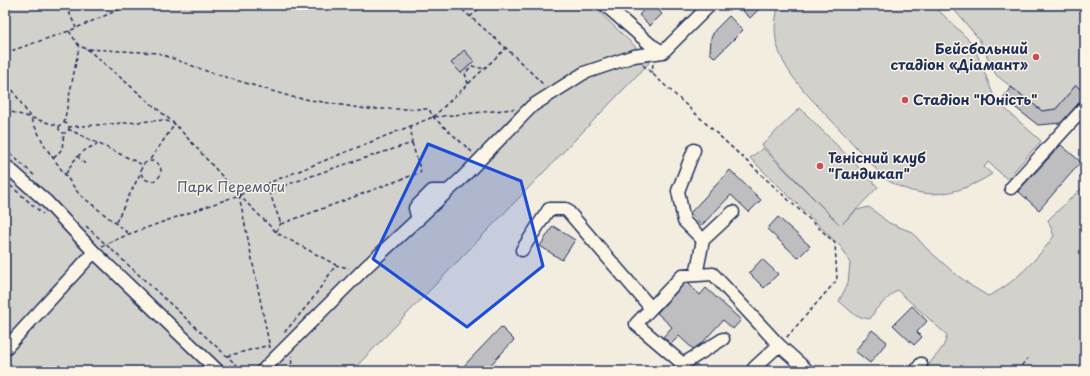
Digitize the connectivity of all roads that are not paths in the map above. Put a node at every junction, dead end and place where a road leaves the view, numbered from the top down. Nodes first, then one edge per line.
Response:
1 (605, 5) edge
2 (710, 5) edge
3 (663, 52) junction
4 (1085, 107) edge
5 (694, 150) dead end
6 (5, 165) edge
7 (1011, 188) dead end
8 (733, 212) dead end
9 (703, 240) junction
10 (99, 248) junction
11 (522, 250) dead end
12 (696, 275) junction
13 (651, 308) junction
14 (723, 339) dead end
15 (779, 345) junction
16 (5, 349) edge
17 (754, 368) dead end
18 (218, 371) edge
19 (262, 371) edge
20 (808, 371) edge

1 - 3 street
2 - 3 street
3 - 19 street
4 - 7 street
5 - 9 street
6 - 10 street
8 - 9 street
9 - 12 street
10 - 16 street
10 - 18 street
11 - 13 street
12 - 13 street
12 - 15 street
13 - 14 street
15 - 17 street
15 - 20 street

